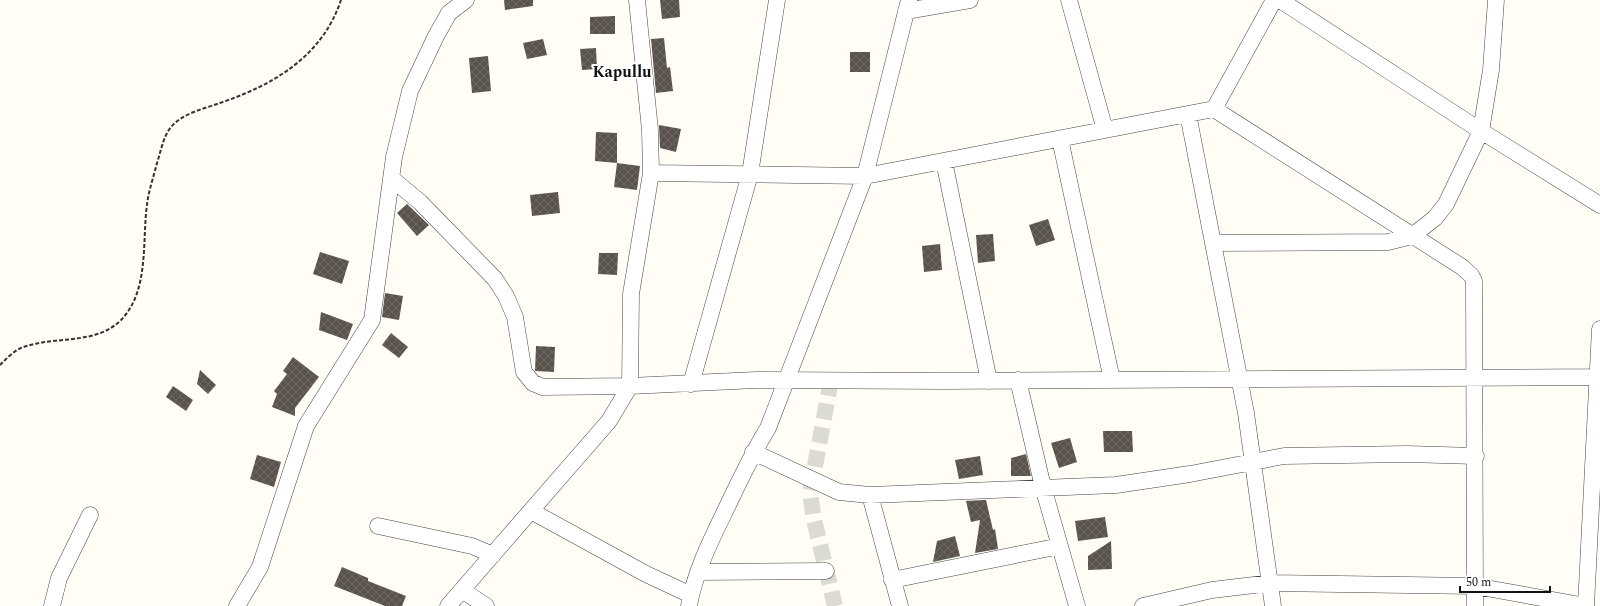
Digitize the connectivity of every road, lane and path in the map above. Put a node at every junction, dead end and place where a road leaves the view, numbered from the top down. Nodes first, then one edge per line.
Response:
1 (341, 0) edge
2 (466, 0) edge
3 (637, 0) edge
4 (777, 0) edge
5 (970, 0) edge
6 (1069, 0) edge
7 (1274, 0) edge
8 (1280, 0) edge
9 (1496, 0) edge
10 (907, 6) edge
11 (1214, 109) junction
12 (1188, 114) junction
13 (1105, 130) junction
14 (1481, 131) junction
15 (1060, 139) junction
16 (944, 161) junction
17 (651, 172) junction
18 (750, 174) junction
19 (865, 176) junction
20 (391, 178) junction
21 (1600, 205) edge
22 (1412, 236) junction
23 (1213, 243) junction
24 (1600, 329) edge
25 (0, 365) edge
26 (1598, 377) junction
27 (1475, 378) junction
28 (1239, 379) junction
29 (787, 380) junction
30 (1018, 380) junction
31 (1112, 380) junction
32 (989, 381) junction
33 (691, 384) junction
34 (630, 386) junction
35 (753, 452) junction
36 (1476, 456) junction
37 (1253, 462) junction
38 (1043, 487) junction
39 (870, 495) junction
40 (531, 511) junction
41 (90, 515) dead end
42 (378, 526) dead end
43 (1060, 546) junction
44 (493, 555) junction
45 (826, 571) dead end
46 (699, 572) junction
47 (892, 580) junction
48 (1271, 583) junction
49 (1475, 586) junction
50 (462, 590) junction
51 (690, 601) edge
52 (52, 606) edge
53 (237, 606) edge
54 (448, 606) edge
55 (486, 606) edge
56 (900, 606) edge
57 (1077, 606) edge
58 (1143, 606) edge
59 (1274, 606) edge
60 (1475, 606) edge
61 (1586, 606) edge

1 - 25 path
2 - 20 street
3 - 17 street
4 - 18 street
5 - 10 street
6 - 13 street
7 - 11 street
8 - 14 street
9 - 14 street
10 - 19 street
11 - 12 street
11 - 22 street
12 - 13 street
12 - 23 street
13 - 15 street
14 - 21 street
14 - 22 street
15 - 16 street
15 - 31 street
16 - 19 street
16 - 32 street
17 - 18 street
17 - 34 street
18 - 19 street
18 - 33 street
19 - 29 street
20 - 34 street
20 - 53 street
22 - 23 street
22 - 27 street
23 - 28 street
24 - 26 street
26 - 27 street
26 - 61 street
27 - 28 street
27 - 36 street
28 - 31 street
28 - 37 street
29 - 32 street
29 - 33 street
29 - 35 street
30 - 31 street
30 - 32 street
30 - 38 street
33 - 34 street
34 - 40 street
35 - 39 street
35 - 46 street
36 - 37 street
36 - 49 street
37 - 38 street
37 - 48 street
38 - 39 street
38 - 43 street
39 - 47 street
40 - 44 street
40 - 51 street
41 - 52 street
42 - 44 street
43 - 47 street
43 - 57 street
44 - 50 street
45 - 46 street
46 - 51 street
47 - 56 street
48 - 49 street
48 - 58 street
48 - 59 street
49 - 60 street
49 - 61 street
50 - 54 street
50 - 55 street

